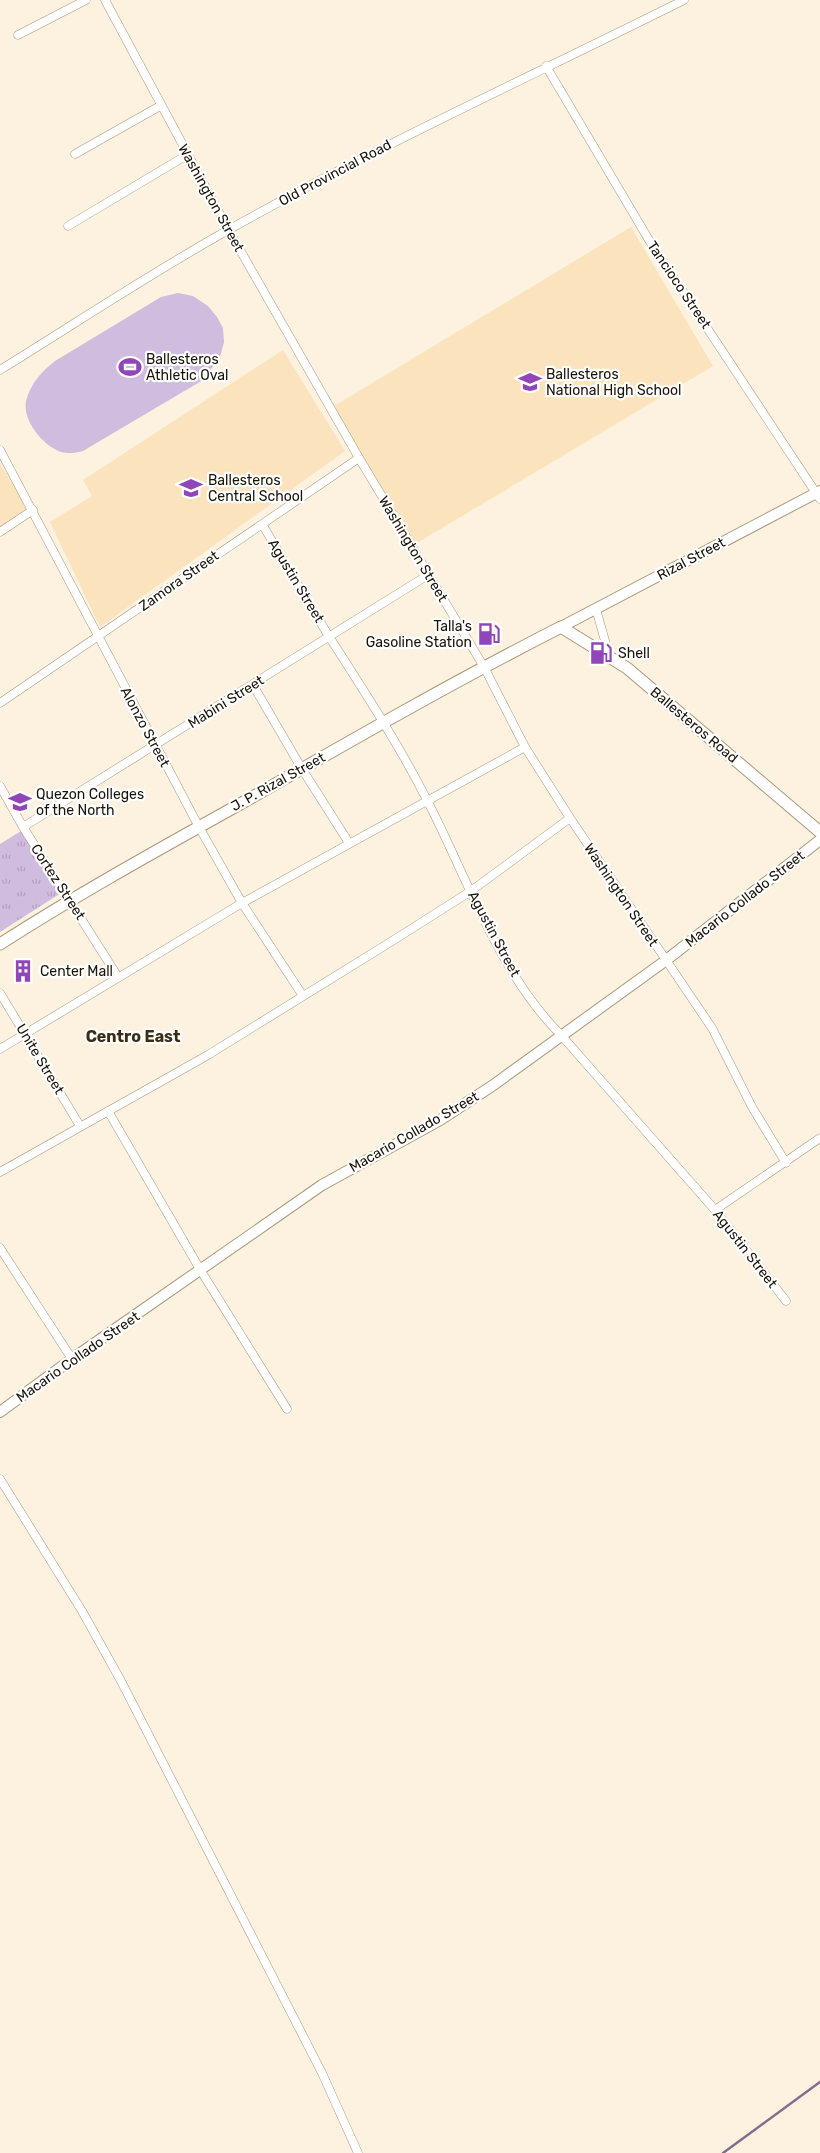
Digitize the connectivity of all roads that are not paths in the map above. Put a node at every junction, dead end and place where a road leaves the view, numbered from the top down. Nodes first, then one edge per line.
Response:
1 (86, 0) edge
2 (105, 0) edge
3 (684, 0) edge
4 (18, 35) dead end
5 (546, 66) junction
6 (160, 106) junction
7 (75, 154) dead end
8 (187, 155) junction
9 (68, 226) dead end
10 (228, 230) junction
11 (0, 370) edge
12 (0, 450) edge
13 (359, 458) junction
14 (819, 495) edge
15 (33, 510) junction
16 (262, 524) junction
17 (0, 532) edge
18 (428, 575) junction
19 (596, 609) junction
20 (561, 627) junction
21 (98, 636) junction
22 (329, 637) junction
23 (609, 655) junction
24 (484, 667) junction
25 (253, 685) junction
26 (0, 703) edge
27 (385, 722) junction
28 (155, 747) junction
29 (524, 747) junction
30 (302, 768) junction
31 (0, 786) edge
32 (427, 800) junction
33 (570, 818) junction
34 (23, 827) junction
35 (199, 827) junction
36 (820, 832) edge
37 (820, 840) edge
38 (349, 842) junction
39 (471, 891) junction
40 (70, 900) junction
41 (242, 903) junction
42 (0, 944) edge
43 (665, 961) junction
44 (118, 977) junction
45 (0, 993) edge
46 (303, 996) junction
47 (24, 1033) junction
48 (561, 1035) junction
49 (0, 1049) edge
50 (108, 1111) junction
51 (80, 1126) junction
52 (820, 1138) edge
53 (786, 1163) junction
54 (0, 1172) edge
55 (715, 1210) junction
56 (0, 1248) edge
57 (201, 1271) junction
58 (786, 1301) dead end
59 (72, 1358) junction
60 (287, 1409) dead end
61 (0, 1412) edge
62 (0, 1479) edge
63 (358, 2153) edge

1 - 4 street
2 - 6 street, Washington Street
3 - 5 street, Old Provincial Road
5 - 10 street, Old Provincial Road
5 - 14 street, Tancioco Street
6 - 7 street
6 - 8 street, Washington Street
8 - 9 street
8 - 10 street, Washington Street
10 - 11 street, Old Provincial Road
10 - 13 street, Washington Street
12 - 15 street, Alonzo Street
13 - 16 street, Zamora Street
13 - 18 street, Washington Street
14 - 19 street, Rizal Street
15 - 17 street
15 - 21 street, Alonzo Street
16 - 21 street, Zamora Street
16 - 22 street, Agustin Street
18 - 22 street, Mabini Street
18 - 24 street, Washington Street
19 - 20 street, Rizal Street
19 - 23 street
20 - 23 main road, Ballesteros Road
20 - 24 main road, J. P. Rizal Street
21 - 26 street, Zamora Street
21 - 28 street, Alonzo Street
22 - 25 street, Mabini Street
22 - 27 street, Agustin Street
23 - 36 main road, Ballesteros Road
24 - 27 main road, J. P. Rizal Street
24 - 29 street, Washington Street
25 - 28 street, Mabini Street
25 - 30 street
27 - 30 main road, J. P. Rizal Street
27 - 32 street, Agustin Street
28 - 34 street, Mabini Street
28 - 35 street, Alonzo Street
29 - 32 street
29 - 33 street, Washington Street
30 - 35 main road, J. P. Rizal Street
30 - 38 street
31 - 34 street, Cortez Street
32 - 38 street
32 - 39 street, Agustin Street
33 - 39 street
33 - 43 street, Washington Street
34 - 40 street, Cortez Street
35 - 40 main road, J. P. Rizal Street
35 - 41 street, Alonzo Street
37 - 43 street, Macario Collado Street
38 - 41 street
39 - 46 street
39 - 48 street, Agustin Street
40 - 42 main road, J. P. Rizal Street
40 - 44 street, Cortez Street
41 - 44 street
41 - 46 street, Alonzo Street
43 - 48 street, Macario Collado Street
43 - 53 street, Washington Street
44 - 47 street
45 - 47 street, Unite Street
46 - 50 street
47 - 49 street
47 - 51 street, Unite Street
48 - 55 street, Agustin Street
48 - 57 street, Macario Collado Street
50 - 51 street
50 - 57 street
51 - 54 street
52 - 53 street
53 - 55 street
55 - 58 street, Agustin Street
56 - 59 street
57 - 59 street, Macario Collado Street
57 - 60 street
59 - 61 street, Macario Collado Street
62 - 63 street

